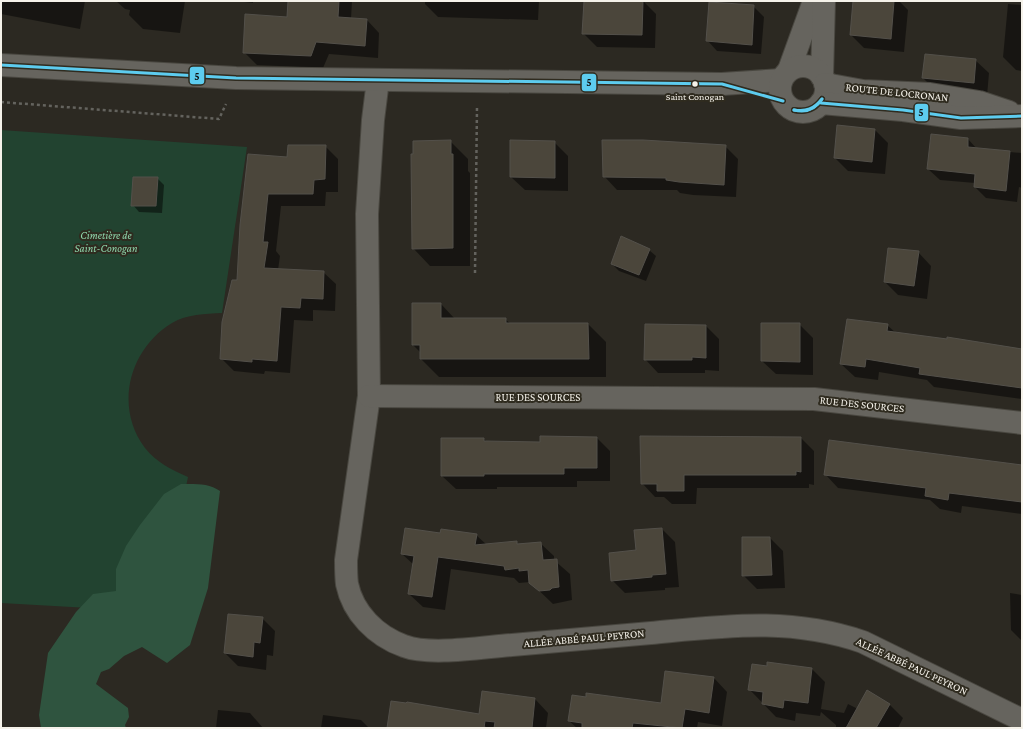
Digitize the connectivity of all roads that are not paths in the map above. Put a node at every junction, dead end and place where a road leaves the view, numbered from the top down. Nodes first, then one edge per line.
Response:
1 (814, 1) edge
2 (824, 1) edge
3 (1, 65) edge
4 (378, 80) junction
5 (784, 83) junction
6 (823, 88) junction
7 (1019, 115) edge
8 (369, 396) junction
9 (1022, 423) edge
10 (1022, 720) edge

1 - 5 street
2 - 6 street
3 - 4 street
4 - 5 street
4 - 8 street
5 - 6 street
5 - 6 street
6 - 7 street, ROUTE DE LOCRONAN
8 - 9 street, RUE DES SOURCES
8 - 10 street, ALLÉE ABBÉ PAUL PEYRON

